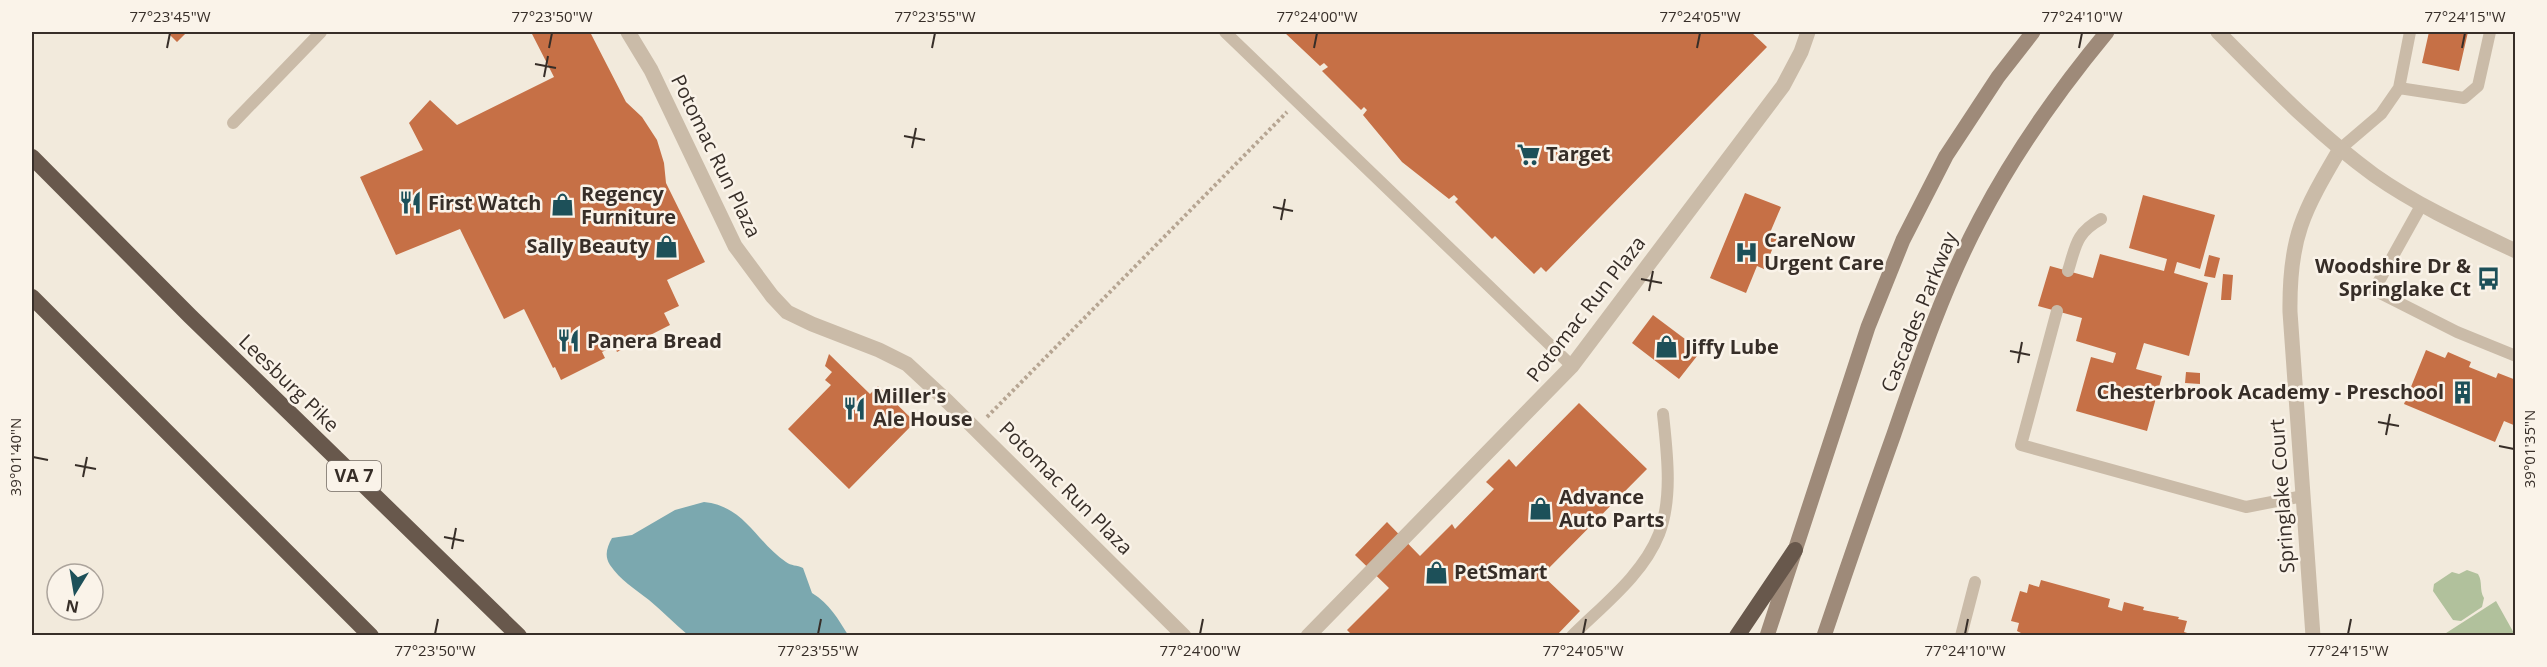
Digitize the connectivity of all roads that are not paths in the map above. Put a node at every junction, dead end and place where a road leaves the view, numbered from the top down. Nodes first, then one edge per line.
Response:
1 (321, 32) edge
2 (628, 32) edge
3 (1225, 32) edge
4 (1808, 32) edge
5 (2033, 32) edge
6 (2107, 32) edge
7 (2218, 32) edge
8 (2410, 32) edge
9 (2490, 32) edge
10 (2399, 88) junction
11 (233, 123) dead end
12 (2340, 149) junction
13 (32, 158) edge
14 (2422, 204) junction
15 (2101, 219) dead end
16 (2516, 251) edge
17 (2068, 271) dead end
18 (32, 297) edge
19 (2057, 311) dead end
20 (2516, 356) edge
21 (1572, 366) junction
22 (1663, 414) dead end
23 (2303, 496) junction
24 (1795, 550) junction
25 (1975, 582) dead end
26 (371, 636) edge
27 (519, 636) edge
28 (1184, 636) edge
29 (1308, 636) edge
30 (1572, 636) edge
31 (1737, 636) edge
32 (1767, 636) edge
33 (1824, 636) edge
34 (1961, 636) edge
35 (2313, 636) edge

1 - 11 lane
2 - 28 street, Potomac Run Plaza
3 - 21 lane
4 - 21 street, Potomac Run Plaza
5 - 24 main road, Cascades Parkway
6 - 33 main road, Cascades Parkway
7 - 12 street
8 - 10 lane
9 - 10 lane
10 - 12 lane
12 - 14 street
12 - 23 street, Springlake Court
13 - 27 highway, Leesburg Pike / VA 7
14 - 16 street
14 - 20 lane
15 - 17 lane
18 - 26 highway
19 - 23 lane
21 - 29 street, Potomac Run Plaza
22 - 30 lane
23 - 35 street, Springlake Court
24 - 31 highway
24 - 32 main road, Cascades Parkway
25 - 34 lane

